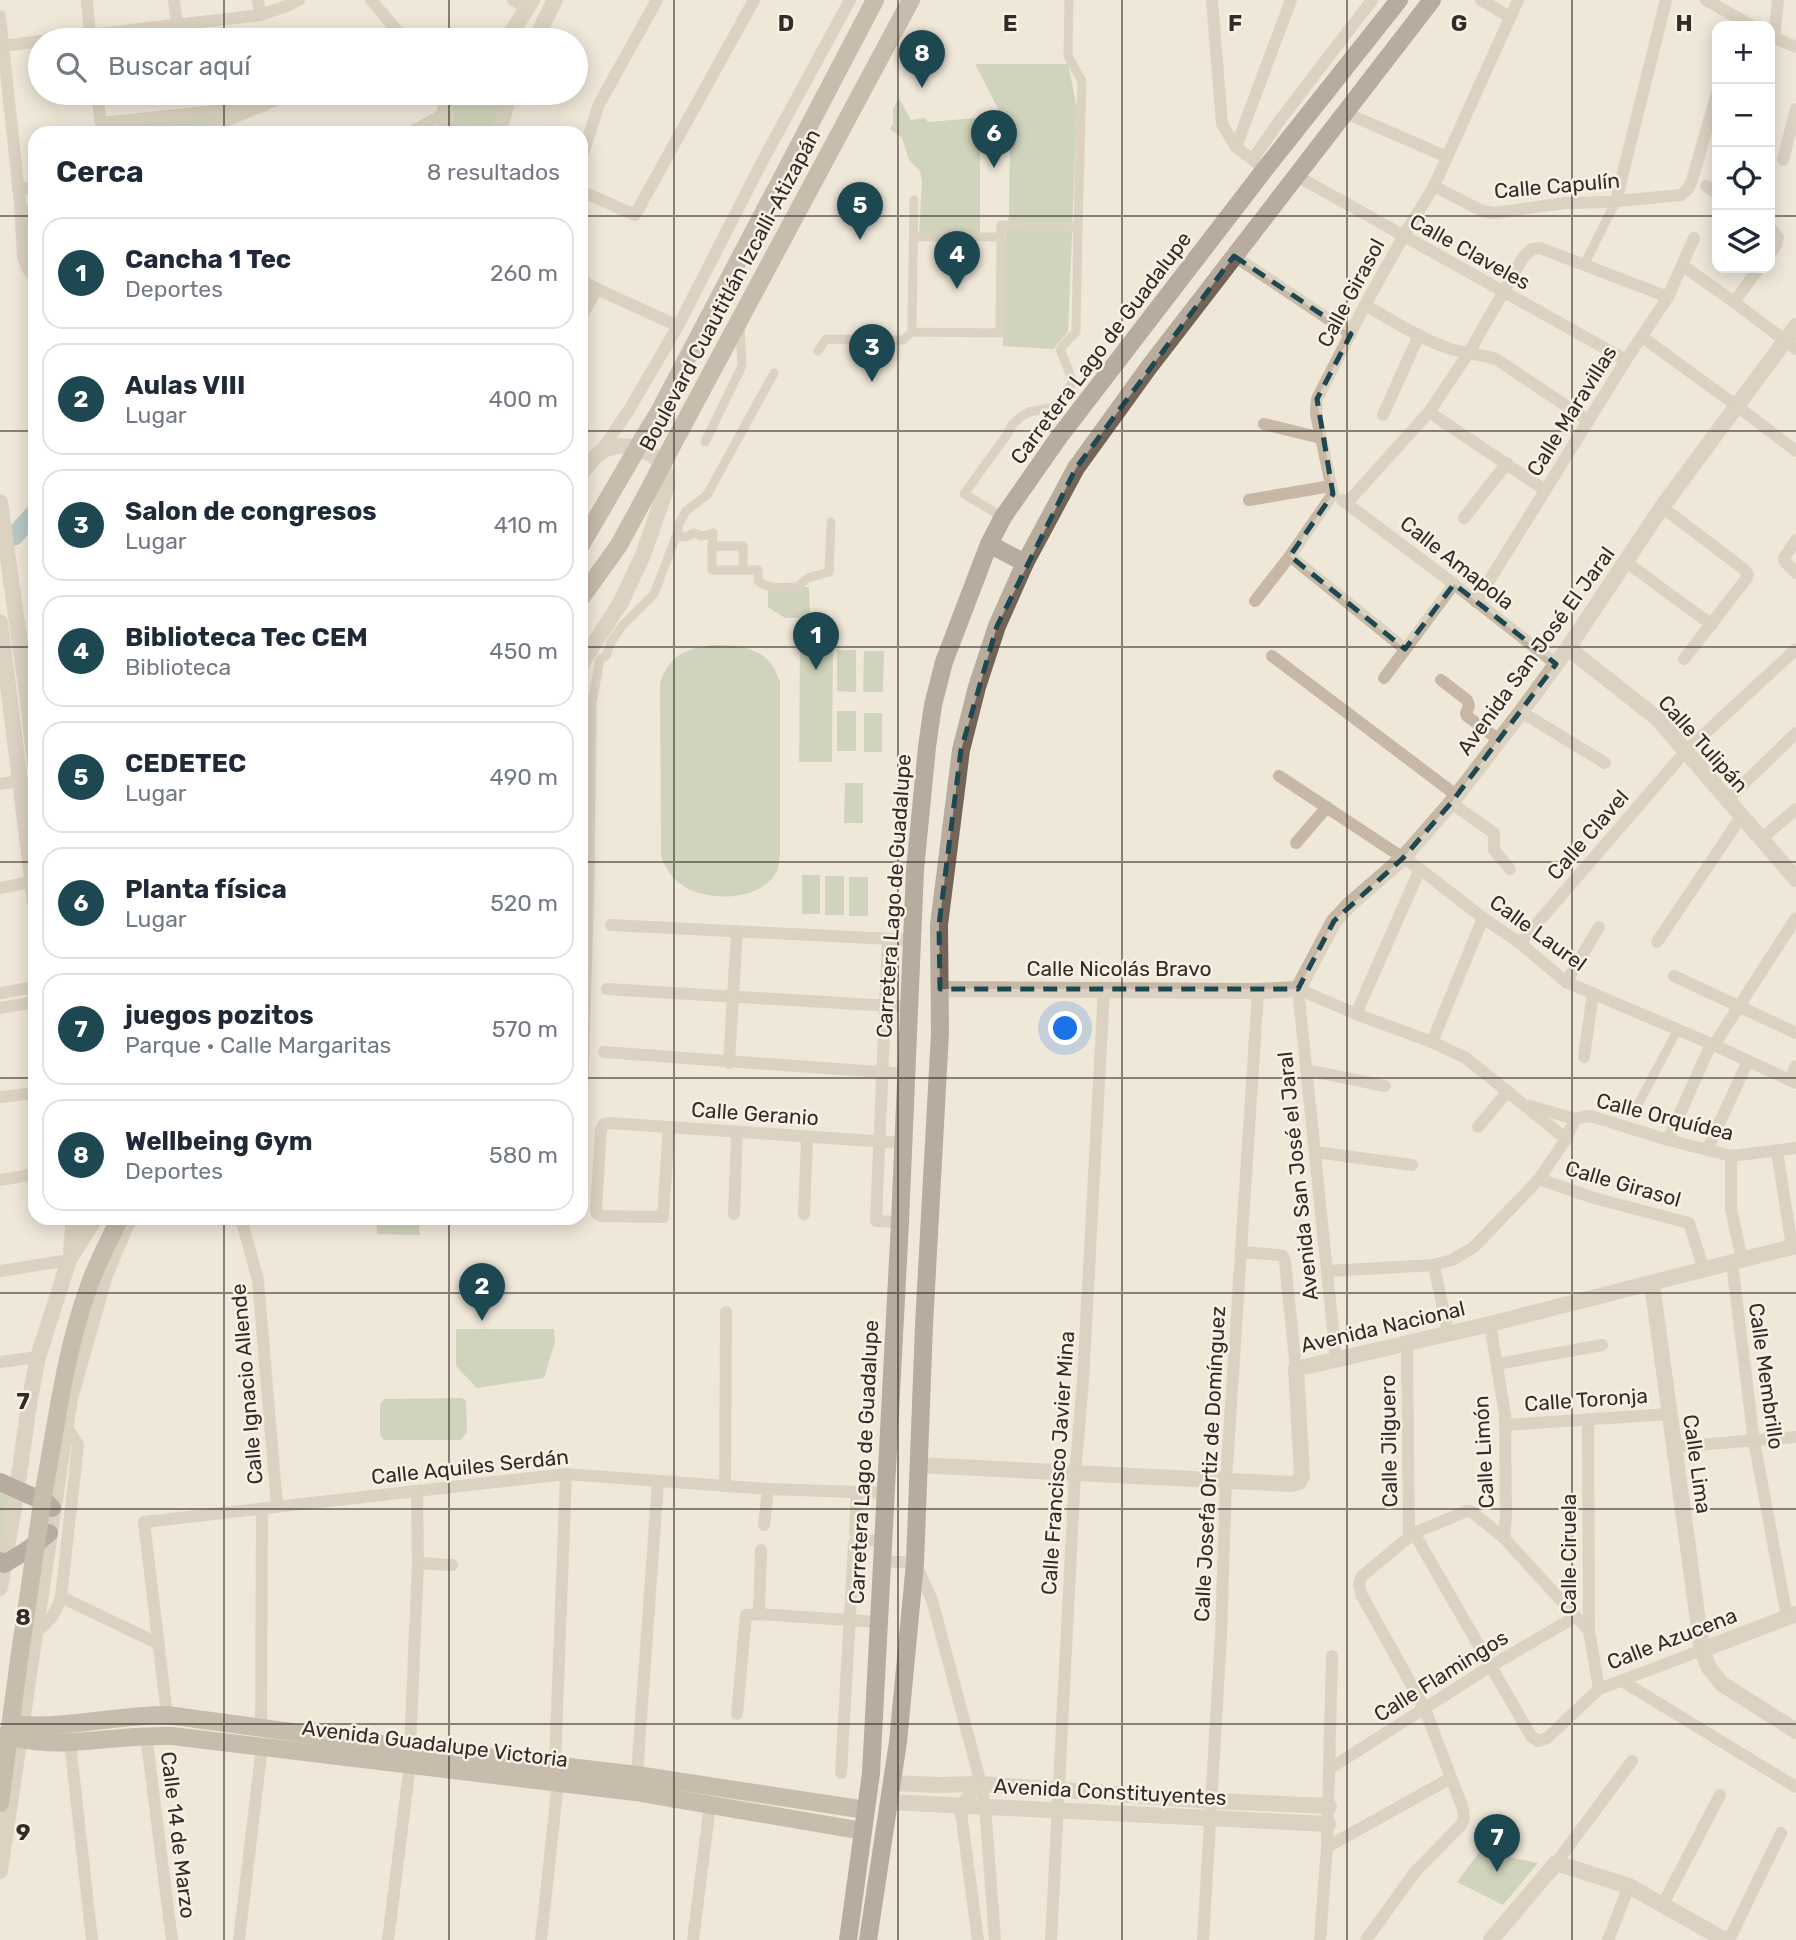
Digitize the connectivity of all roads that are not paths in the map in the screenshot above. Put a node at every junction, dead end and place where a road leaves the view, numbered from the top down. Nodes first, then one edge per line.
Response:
1 (87, 0) edge
2 (174, 0) edge
3 (258, 0) edge
4 (299, 0) edge
5 (371, 0) edge
6 (555, 0) edge
7 (657, 0) edge
8 (754, 0) edge
9 (850, 0) edge
10 (875, 0) edge
11 (912, 0) edge
12 (1069, 0) edge
13 (1212, 0) edge
14 (1291, 0) edge
15 (1372, 0) edge
16 (1399, 0) edge
17 (1432, 0) edge
18 (1481, 0) edge
19 (1518, 0) edge
20 (1666, 0) edge
21 (1706, 0) edge
22 (1778, 0) edge
23 (524, 3) edge
24 (1727, 6) edge
25 (260, 15) junction
26 (0, 16) edge
27 (1510, 17) junction
28 (1737, 21) edge
29 (1775, 21) edge
30 (177, 25) junction
31 (89, 28) edge
32 (148, 28) edge
33 (390, 28) edge
34 (513, 28) edge
35 (541, 28) edge
36 (1775, 38) edge
37 (28, 43) edge
38 (3, 46) junction
39 (1796, 47) edge
40 (99, 105) edge
41 (446, 105) edge
42 (506, 105) edge
43 (264, 106) joint
44 (1712, 109) edge
45 (1796, 109) edge
46 (1346, 113) junction
47 (444, 114) junction
48 (102, 126) edge
49 (117, 126) edge
50 (214, 126) edge
51 (422, 126) edge
52 (444, 126) edge
53 (501, 126) edge
54 (1293, 136) junction
55 (588, 138) edge
56 (1236, 146) junction
57 (1315, 150) junction
58 (1447, 157) junction
59 (1783, 160) dead end
60 (1259, 164) junction
61 (1297, 176) junction
62 (1434, 186) junction
63 (1706, 186) dead end
64 (28, 188) edge
65 (18, 189) junction
66 (1712, 190) edge
67 (588, 194) edge
68 (914, 200) dead end
69 (1616, 201) junction
70 (20, 204) junction
71 (28, 217) edge
72 (1078, 228) junction
73 (914, 237) junction
74 (1000, 237) junction
75 (1403, 237) junction
76 (1694, 238) dead end
77 (1234, 256) junction
78 (1584, 265) junction
79 (1683, 266) junction
80 (28, 269) edge
81 (1755, 273) edge
82 (588, 284) edge
83 (597, 289) junction
84 (1503, 292) junction
85 (1668, 297) junction
86 (1734, 302) junction
87 (588, 305) edge
88 (1365, 305) junction
89 (740, 322) junction
90 (678, 326) junction
91 (1796, 326) edge
92 (912, 332) junction
93 (1351, 334) junction
94 (1419, 335) junction
95 (1642, 337) junction
96 (1790, 344) edge
97 (818, 351) dead end
98 (1468, 354) junction
99 (1626, 360) junction
100 (774, 373) dead end
101 (1737, 405) junction
102 (1429, 412) junction
103 (1383, 415) dead end
104 (1589, 421) junction
105 (1264, 424) dead end
106 (1321, 438) junction
107 (705, 442) dead end
108 (1796, 451) edge
109 (600, 452) junction
110 (1507, 463) junction
111 (588, 466) edge
112 (1332, 490) junction
113 (1545, 490) junction
114 (1249, 500) dead end
115 (0, 502) edge
116 (1347, 503) junction
117 (1662, 507) junction
118 (1003, 517) junction
119 (1464, 518) dead end
120 (831, 522) dead end
121 (1, 526) edge
122 (588, 533) edge
123 (677, 534) junction
124 (1796, 540) edge
125 (989, 544) junction
126 (712, 546) junction
127 (1290, 556) junction
128 (1626, 562) junction
129 (1025, 563) junction
130 (743, 570) junction
131 (1796, 573) edge
132 (1454, 584) junction
133 (588, 588) edge
134 (1255, 601) dead end
135 (1476, 602) junction
136 (0, 622) edge
137 (1712, 625) junction
138 (1568, 648) junction
139 (1405, 649) junction
140 (1796, 649) edge
141 (588, 653) edge
142 (1272, 656) dead end
143 (1684, 659) dead end
144 (1556, 664) junction
145 (1384, 678) dead end
146 (1441, 680) dead end
147 (27, 694) junction
148 (5, 696) edge
149 (28, 703) edge
150 (1521, 712) junction
151 (1796, 733) edge
152 (1499, 740) junction
153 (1685, 752) junction
154 (1605, 763) dead end
155 (1279, 776) dead end
156 (20, 781) junction
157 (0, 784) edge
158 (1453, 799) junction
159 (1727, 800) junction
160 (1328, 807) junction
161 (1796, 809) edge
162 (1741, 817) junction
163 (28, 839) edge
164 (1761, 839) junction
165 (1296, 843) dead end
166 (1403, 858) junction
167 (1420, 869) junction
168 (1510, 869) dead end
169 (1796, 879) edge
170 (28, 883) edge
171 (0, 888) edge
172 (1483, 918) junction
173 (1796, 918) edge
174 (611, 925) dead end
175 (1599, 928) dead end
176 (737, 931) junction
177 (888, 939) junction
178 (911, 940) junction
179 (1657, 942) dead end
180 (1520, 943) junction
181 (588, 949) edge
182 (1674, 976) dead end
183 (1566, 982) junction
184 (28, 988) edge
185 (607, 989) dead end
186 (940, 989) junction
187 (1104, 989) junction
188 (1298, 989) junction
189 (1258, 991) junction
190 (0, 993) edge
191 (1592, 993) junction
192 (733, 996) junction
193 (28, 1004) edge
194 (886, 1006) junction
195 (908, 1007) junction
196 (1738, 1007) junction
197 (0, 1008) edge
198 (1356, 1014) junction
199 (1678, 1030) junction
200 (908, 1032) junction
201 (1796, 1033) edge
202 (940, 1034) junction
203 (1432, 1042) junction
204 (1713, 1045) junction
205 (604, 1052) dead end
206 (1584, 1056) dead end
207 (1748, 1061) junction
208 (729, 1063) junction
209 (1796, 1066) edge
210 (1306, 1070) junction
211 (883, 1073) junction
212 (906, 1074) junction
213 (1793, 1082) edge
214 (1385, 1086) dead end
215 (1508, 1091) junction
216 (28, 1094) edge
217 (0, 1097) edge
218 (1527, 1105) junction
219 (1634, 1112) dead end
220 (1575, 1119) junction
221 (1478, 1126) dead end
222 (669, 1128) junction
223 (737, 1132) junction
224 (807, 1137) junction
225 (1566, 1139) junction
226 (1668, 1140) junction
227 (879, 1142) junction
228 (903, 1143) junction
229 (1796, 1148) edge
230 (1707, 1150) junction
231 (1777, 1151) junction
232 (1315, 1152) junction
233 (1731, 1156) junction
234 (1412, 1165) dead end
235 (28, 1175) edge
236 (1539, 1179) junction
237 (0, 1180) edge
238 (734, 1214) dead end
239 (804, 1214) dead end
240 (900, 1222) junction
241 (75, 1225) edge
242 (91, 1225) edge
243 (104, 1225) edge
244 (117, 1225) edge
245 (126, 1225) edge
246 (243, 1225) edge
247 (1794, 1246) edge
248 (1241, 1252) junction
249 (69, 1260) junction
250 (1737, 1261) junction
251 (1433, 1265) junction
252 (1704, 1270) junction
253 (0, 1271) edge
254 (1327, 1271) junction
255 (1652, 1284) junction
256 (726, 1312) dead end
257 (1490, 1324) junction
258 (1448, 1333) junction
259 (1407, 1343) junction
260 (1602, 1345) dead end
261 (38, 1357) junction
262 (1336, 1359) junction
263 (0, 1362) edge
264 (1497, 1364) junction
265 (1296, 1369) junction
266 (1668, 1413) junction
267 (1588, 1419) junction
268 (65, 1424) junction
269 (1506, 1425) junction
270 (1796, 1437) edge
271 (1754, 1441) junction
272 (1673, 1447) junction
273 (918, 1465) junction
274 (566, 1474) junction
275 (1075, 1474) junction
276 (658, 1481) junction
277 (1226, 1481) junction
278 (0, 1482) edge
279 (725, 1486) junction
280 (768, 1489) junction
281 (18, 1490) junction
282 (417, 1491) junction
283 (858, 1492) junction
284 (886, 1493) junction
285 (277, 1506) junction
286 (52, 1508) junction
287 (262, 1508) junction
288 (764, 1525) dead end
289 (855, 1532) dead end
290 (49, 1533) junction
291 (1411, 1535) junction
292 (1504, 1538) junction
293 (883, 1541) junction
294 (761, 1550) dead end
295 (882, 1561) junction
296 (2, 1563) edge
297 (418, 1563) junction
298 (915, 1563) junction
299 (452, 1565) dead end
300 (0, 1588) edge
301 (61, 1597) junction
302 (759, 1614) junction
303 (1792, 1616) edge
304 (1575, 1617) junction
305 (850, 1620) junction
306 (878, 1622) junction
307 (1589, 1631) junction
308 (35, 1633) junction
309 (157, 1643) junction
310 (1702, 1650) junction
311 (1332, 1656) dead end
312 (1491, 1666) junction
313 (1622, 1681) junction
314 (1600, 1689) junction
315 (1425, 1709) junction
316 (737, 1714) dead end
317 (167, 1715) junction
318 (261, 1727) junction
319 (1796, 1731) edge
320 (20, 1732) junction
321 (146, 1735) junction
322 (0, 1738) edge
323 (1538, 1741) joint
324 (70, 1742) junction
325 (262, 1746) junction
326 (410, 1756) junction
327 (1632, 1761) dead end
328 (1329, 1769) junction
329 (556, 1773) junction
330 (841, 1773) dead end
331 (636, 1775) junction
332 (1451, 1778) junction
333 (893, 1783) junction
334 (981, 1784) junction
335 (1796, 1787) edge
336 (1058, 1791) junction
337 (1720, 1795) dead end
338 (1211, 1801) junction
339 (889, 1802) junction
340 (0, 1803) edge
341 (710, 1805) junction
342 (960, 1805) junction
343 (985, 1806) junction
344 (1329, 1806) junction
345 (1057, 1809) junction
346 (866, 1810) junction
347 (1210, 1819) junction
348 (1328, 1824) junction
349 (863, 1831) junction
350 (1781, 1833) dead end
351 (1327, 1847) junction
352 (1556, 1863) junction
353 (0, 1871) edge
354 (1629, 1886) junction
355 (1662, 1904) junction
356 (92, 1940) edge
357 (172, 1940) edge
358 (239, 1940) edge
359 (388, 1940) edge
360 (541, 1940) edge
361 (693, 1940) edge
362 (848, 1940) edge
363 (868, 1940) edge
364 (978, 1940) edge
365 (995, 1940) edge
366 (1051, 1940) edge
367 (1203, 1940) edge
368 (1320, 1940) edge
369 (1366, 1940) edge
370 (1492, 1940) edge
371 (1608, 1940) edge
372 (1727, 1940) edge

1 - 31 street
2 - 30 street
3 - 25 street
4 - 25 street
5 - 33 street
6 - 35 street
7 - 55 street
8 - 67 street
9 - 90 street, Boulevard Cuautitlán Izcalli-Atizapán
10 - 122 main road, Boulevard Cuautitlán Izcalli-Atizapán, bridge
11 - 89 main road, Boulevard Cuautitlán Izcalli-Atizapán
12 - 72 street
13 - 56 street
14 - 56 street
15 - 60 street
16 - 54 main road, Carretera Lago de Guadalupe
17 - 46 main road
18 - 27 street
19 - 27 street, Calle Girasol
20 - 69 street
21 - 24 street
22 - 29 street
23 - 34 street
24 - 28 street
25 - 30 street
26 - 38 street
27 - 58 street, Calle Girasol
30 - 32 street
36 - 39 street
37 - 38 street
38 - 65 street
40 - 48 street
41 - 47 street
42 - 53 street
43 - 49 street
43 - 50 street
44 - 69 street, Calle Capulín
45 - 59 street
46 - 57 main road
46 - 58 street
47 - 51 street
47 - 52 street
54 - 57 main road
54 - 60 main road, Carretera Lago de Guadalupe
56 - 60 street
57 - 61 main road
58 - 62 street, Calle Girasol
60 - 118 main road, Carretera Lago de Guadalupe
61 - 75 street, Calle Claveles
61 - 77 main road
62 - 69 street, Calle Capulín
62 - 75 street, Calle Girasol
63 - 66 street
64 - 65 street
65 - 70 street
68 - 73 street
69 - 78 street
70 - 71 street
70 - 80 street
72 - 74 street
72 - 118 street
73 - 74 street
73 - 92 street
74 - 92 street
75 - 84 street, Calle Claveles
75 - 88 street, Calle Girasol
76 - 79 street, Calle Maravillas
77 - 93 street
77 - 129 main road
78 - 84 street
78 - 85 street
79 - 85 street, Calle Maravillas
79 - 86 street
81 - 86 street
82 - 83 street
83 - 87 street
83 - 90 street
84 - 98 street
84 - 99 street, Calle Claveles
85 - 95 street, Calle Maravillas
86 - 96 street
88 - 93 street, Calle Girasol
88 - 94 street
89 - 107 street
89 - 133 main road, Boulevard Cuautitlán Izcalli-Atizapán, bridge
90 - 109 street, Boulevard Cuautitlán Izcalli-Atizapán
91 - 96 street, Avenida San José El Jaral
92 - 97 street
93 - 106 street, Calle Girasol
94 - 98 street
94 - 103 street
95 - 99 street, Calle Maravillas
95 - 101 street
96 - 101 street, Avenida San José El Jaral
98 - 102 street
98 - 104 street
99 - 104 street, Calle Maravillas
100 - 123 street
101 - 108 street
101 - 117 street, Avenida San José El Jaral
102 - 110 street
102 - 116 street
104 - 113 street, Calle Maravillas
105 - 106 street
106 - 112 street, Calle Girasol
109 - 111 street, Boulevard Cuautitlán Izcalli-Atizapán
109 - 141 street
110 - 113 street
110 - 119 street
112 - 114 street
112 - 116 street, Calle Amapola
112 - 127 street
113 - 135 street, Calle Maravillas
115 - 121 street
116 - 132 street, Calle Amapola
117 - 128 street, Avenida San José El Jaral
117 - 137 street
118 - 125 main road, Carretera Lago de Guadalupe
120 - 130 street
121 - 147 street
123 - 126 street
123 - 181 street
124 - 131 street
125 - 129 main road
125 - 178 main road, Carretera Lago de Guadalupe
126 - 130 street
126 - 130 street
127 - 134 street
127 - 139 street
128 - 137 street
128 - 138 street, Avenida San José El Jaral
129 - 186 main road
132 - 135 street, Calle Amapola
132 - 139 street
135 - 144 street, Calle Amapola
136 - 148 street
137 - 143 street
138 - 144 street, Avenida San José El Jaral
138 - 153 street, Calle Tulipán
139 - 145 street
140 - 153 street, Calle Clavel
142 - 158 street
144 - 150 street, Avenida San José El Jaral
146 - 152 street
147 - 148 street
147 - 149 street
148 - 156 street
150 - 152 street, Avenida San José El Jaral
150 - 154 street
151 - 159 street
152 - 158 street, Avenida San José El Jaral
153 - 159 street, Calle Tulipán
153 - 180 street, Calle Clavel
155 - 160 street, Calle Laurel
156 - 157 street
156 - 163 street
158 - 166 street, Avenida San José El Jaral
158 - 168 street
159 - 162 street, Calle Tulipán
160 - 165 street
160 - 166 street, Calle Laurel
161 - 164 street
162 - 164 street, Calle Tulipán
162 - 179 street
164 - 169 street, Calle Tulipán
166 - 167 street, Calle Laurel
166 - 188 street, Avenida San José El Jaral
167 - 172 street, Calle Laurel
167 - 198 street
170 - 171 street
172 - 180 street, Calle Laurel
172 - 203 street
173 - 196 street
174 - 176 street
175 - 183 street
176 - 177 street
176 - 192 street
177 - 178 street
177 - 194 street
178 - 195 main road, Carretera Lago de Guadalupe
180 - 183 street, Calle Laurel
182 - 196 street
183 - 191 street, Calle Laurel
184 - 190 street
185 - 192 street
186 - 187 street, Calle Nicolás Bravo
186 - 202 main road
187 - 189 street, Calle Nicolás Bravo
187 - 275 street, Calle Francisco Javier Mina
188 - 189 street, Calle Nicolás Bravo
188 - 198 street, Calle Orquídea
188 - 210 street, Avenida San José el Jaral
189 - 248 street, Calle Josefa Ortiz de Domínguez
191 - 199 street, Calle Laurel
191 - 206 street
192 - 194 street
192 - 208 street
193 - 197 street
194 - 195 street
194 - 211 street
195 - 200 main road, Carretera Lago de Guadalupe
196 - 201 street
196 - 204 street
198 - 203 street, Calle Orquídea
199 - 204 street, Calle Laurel
199 - 219 street
200 - 202 main road
200 - 212 main road, Carretera Lago de Guadalupe
202 - 273 main road
203 - 215 street, Calle Orquídea
204 - 207 street, Calle Laurel
204 - 226 street
205 - 208 street
207 - 213 street, Calle Laurel
207 - 230 street
208 - 211 street
209 - 213 street
210 - 214 street
210 - 232 street, Avenida San José el Jaral
211 - 212 street
211 - 227 street
212 - 228 main road, Carretera Lago de Guadalupe
215 - 218 street, Calle Orquídea
215 - 221 street
216 - 217 street
218 - 220 street, Calle Orquídea
218 - 225 street, Calle Orquídea
220 - 225 street
220 - 226 street, Calle Orquídea
222 - 222 street, Calle Geranio
222 - 223 street, Calle Geranio
223 - 224 street, Calle Geranio
223 - 238 street
224 - 227 street, Calle Geranio
224 - 239 street
225 - 236 street
226 - 230 street, Calle Orquídea
227 - 228 street, Calle Geranio
227 - 240 street
228 - 240 main road, Carretera Lago de Guadalupe
229 - 231 street, Calle Orquídea
230 - 233 street, Calle Orquídea
231 - 233 street, Calle Orquídea
231 - 247 street
232 - 234 street
232 - 254 street, Avenida San José el Jaral
233 - 250 street, Calle Membrillo
235 - 237 street
236 - 251 street
236 - 252 street, Calle Girasol
240 - 284 main road, Carretera Lago de Guadalupe
241 - 249 street
242 - 249 street
243 - 322 main road
244 - 340 main road, bridge
245 - 268 street
246 - 285 street, Calle Ignacio Allende
247 - 250 street, Avenida Nacional
248 - 265 street
248 - 277 street, Calle Josefa Ortiz de Domínguez
249 - 253 street
249 - 261 street
250 - 252 street, Avenida Nacional
250 - 271 street, Calle Membrillo
251 - 254 street
251 - 258 street
252 - 255 street, Avenida Nacional
254 - 262 street, Avenida San José el Jaral
255 - 257 street, Avenida Nacional
255 - 266 street, Calle Lima
256 - 279 street
257 - 258 street, Avenida Nacional
257 - 264 street, Calle Limón
258 - 259 street, Avenida Nacional
259 - 262 street, Avenida Nacional
259 - 291 street, Calle Jilguero
260 - 264 street
261 - 263 street
261 - 281 street
262 - 265 street, Avenida Nacional
264 - 269 street, Calle Limón
265 - 277 street, Avenida Nacional
266 - 267 street, Calle Toronja
266 - 272 street, Calle Lima
267 - 269 street, Calle Toronja
267 - 307 street, Calle Ciruela
268 - 286 street
268 - 301 street
269 - 292 street, Calle Limón
270 - 271 street
271 - 272 street
271 - 303 street, Calle Membrillo
272 - 310 street, Calle Lima
273 - 275 street, Avenida Nacional
273 - 298 main road
274 - 276 street, Calle Aquiles Serdán
274 - 282 street, Calle Aquiles Serdán
274 - 329 street
275 - 277 street, Avenida Nacional
275 - 336 street, Calle Francisco Javier Mina
276 - 279 street, Calle Aquiles Serdán
276 - 331 street
277 - 338 street, Calle Josefa Ortiz de Domínguez
278 - 281 main road
279 - 280 street, Calle Aquiles Serdán
280 - 283 street, Calle Aquiles Serdán
280 - 288 street
281 - 286 main road
281 - 296 street
282 - 285 street, Calle Aquiles Serdán
282 - 297 street
283 - 284 street, Calle Aquiles Serdán
283 - 289 street
284 - 293 main road, Carretera Lago de Guadalupe
285 - 287 street, Calle Aquiles Serdán
286 - 290 street
287 - 309 street, Calle Aquiles Serdán
287 - 318 street, Calle Ignacio Allende
290 - 296 main road
290 - 308 street
291 - 292 street
291 - 312 street, Calle Jilguero
291 - 315 street
292 - 304 street
293 - 295 main road, Carretera Lago de Guadalupe
293 - 305 street
294 - 302 street
295 - 298 street
295 - 306 main road, Carretera Lago de Guadalupe
296 - 300 street
297 - 299 street
297 - 326 street
298 - 333 main road
298 - 334 street
301 - 308 street
301 - 309 street
302 - 305 street
302 - 316 street
303 - 310 street, Calle Azucena
304 - 307 street
304 - 312 street, Calle Flamingos
305 - 306 street
305 - 330 street
306 - 346 main road, Carretera Lago de Guadalupe
307 - 314 street, Calle Ciruela
308 - 320 street
309 - 317 street
310 - 313 street, Calle Azucena
310 - 319 street
311 - 328 street
312 - 315 street, Calle Flamingos
312 - 323 street, Calle Jilguero
313 - 314 street, Calle Azucena
313 - 335 street
314 - 323 street, Calle Azucena
315 - 328 street, Calle Flamingos
315 - 332 street
317 - 318 main road, Avenida Guadalupe Victoria
317 - 320 main road, Avenida Guadalupe Victoria
318 - 326 main road, Avenida Guadalupe Victoria
320 - 322 main road, Avenida Guadalupe Victoria
320 - 324 main road, Avenida Guadalupe Victoria
320 - 353 street
321 - 324 main road, Avenida Guadalupe Victoria
321 - 325 main road, Avenida Guadalupe Victoria
321 - 357 street, Calle 14 de Marzo
324 - 356 street
325 - 326 main road, Avenida Guadalupe Victoria
325 - 358 street
326 - 329 main road, Avenida Guadalupe Victoria
326 - 359 street
327 - 352 street
328 - 344 street
329 - 331 main road, Avenida Guadalupe Victoria
329 - 341 main road, Avenida Guadalupe Victoria
329 - 360 street
331 - 346 main road, Avenida Guadalupe Victoria
332 - 351 street
332 - 369 street
333 - 334 street, Avenida Constituyentes
333 - 339 main road
334 - 336 street, Avenida Constituyentes
334 - 342 street
334 - 343 street
336 - 338 street, Avenida Constituyentes
336 - 345 street, Calle Francisco Javier Mina
337 - 355 street
338 - 344 street, Avenida Constituyentes
338 - 347 street, Calle Josefa Ortiz de Domínguez
339 - 342 street, Avenida Constituyentes
339 - 363 main road
341 - 349 main road, Avenida Guadalupe Victoria
341 - 361 street
342 - 343 street, Avenida Constituyentes
342 - 364 street
343 - 345 street, Avenida Constituyentes
343 - 365 street
344 - 348 street
345 - 347 street, Avenida Constituyentes
345 - 366 street, Calle Francisco Javier Mina
346 - 349 main road, Carretera Lago de Guadalupe
347 - 348 street, Avenida Constituyentes
347 - 367 street, Calle Josefa Ortiz de Domínguez
348 - 351 street
349 - 362 main road, Carretera Lago de Guadalupe
350 - 372 street
351 - 368 street
352 - 354 street
352 - 370 street
354 - 355 street
354 - 371 street
355 - 372 street

